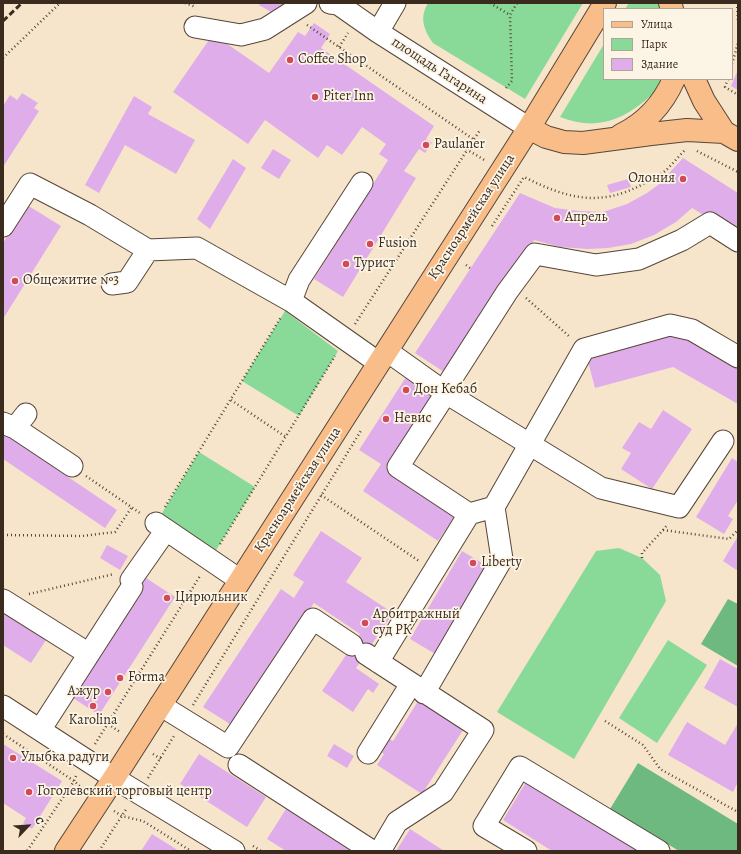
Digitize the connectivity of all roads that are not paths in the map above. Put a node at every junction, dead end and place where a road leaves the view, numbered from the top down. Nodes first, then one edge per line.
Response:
1 (306, 3) edge
2 (336, 3) edge
3 (395, 3) edge
4 (605, 3) edge
5 (195, 27) dead end
6 (378, 32) junction
7 (674, 80) edge
8 (694, 80) edge
9 (529, 128) junction
10 (731, 136) edge
11 (602, 141) junction
12 (362, 183) dead end
13 (3, 226) edge
14 (738, 241) edge
15 (148, 250) junction
16 (112, 284) dead end
17 (288, 306) junction
18 (738, 356) edge
19 (383, 357) junction
20 (448, 387) junction
21 (15, 422) edge
22 (723, 441) dead end
23 (529, 445) junction
24 (72, 466) road end
25 (494, 507) junction
26 (469, 514) junction
27 (240, 580) junction
28 (3, 600) edge
29 (89, 654) junction
30 (365, 654) junction
31 (418, 689) junction
32 (160, 705) junction
33 (3, 706) edge
34 (40, 730) junction
35 (368, 753) dead end
36 (239, 765) dead end
37 (114, 778) junction
38 (66, 851) edge
39 (234, 851) edge
40 (372, 851) edge
41 (380, 851) edge
42 (526, 851) edge
43 (659, 851) edge

1 - 5 street
2 - 6 street
3 - 6 street, площадь Гагарина
4 - 9 main road
6 - 9 street, площадь Гагарина
7 - 11 main road, площадь Гагарина
8 - 10 main road, площадь Гагарина
9 - 11 main road, площадь Гагарина
9 - 19 main road, Красноармейская улица
10 - 11 main road, площадь Гагарина
12 - 17 street
13 - 15 street
14 - 20 street
15 - 16 street
15 - 17 street
17 - 19 street
18 - 23 street
19 - 20 street
19 - 27 main road, Красноармейская улица
20 - 23 street
20 - 26 street
21 - 24 street
22 - 23 street
23 - 25 street
25 - 26 street
25 - 31 street
26 - 30 street
27 - 29 street
27 - 32 main road, Красноармейская улица
28 - 29 street
29 - 34 street
30 - 31 street
30 - 32 street
31 - 35 street
31 - 41 street
32 - 37 main road, Красноармейская улица
33 - 34 street
34 - 37 street
36 - 40 street
37 - 38 main road, Красноармейская улица
37 - 39 street
42 - 43 street

